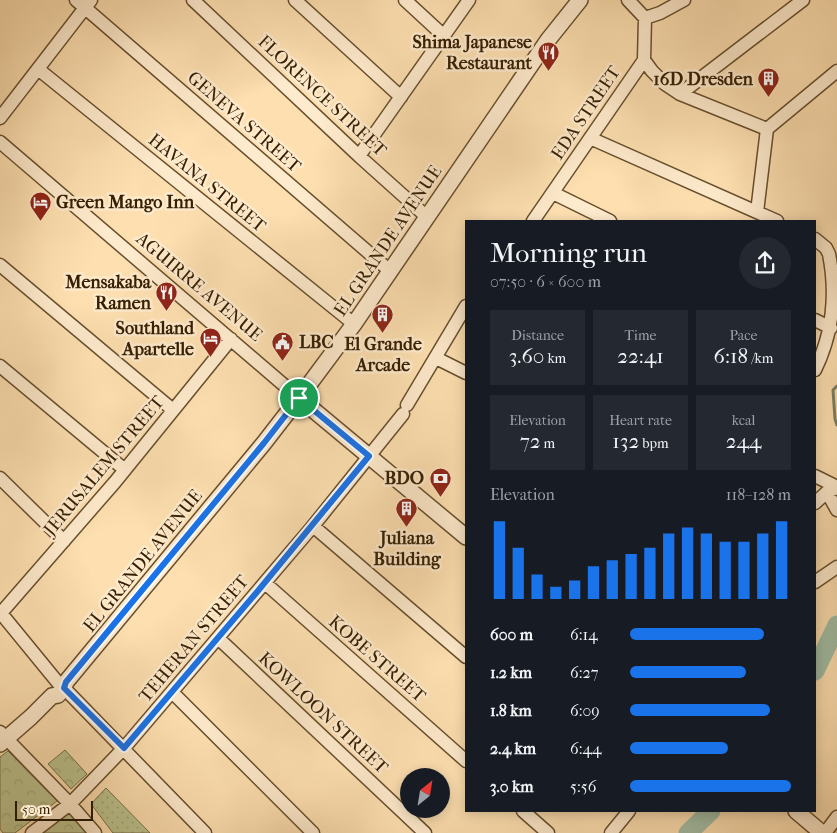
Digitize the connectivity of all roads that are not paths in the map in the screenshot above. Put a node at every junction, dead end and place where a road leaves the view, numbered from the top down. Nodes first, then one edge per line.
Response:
1 (194, 0) edge
2 (295, 0) edge
3 (405, 0) edge
4 (469, 0) edge
5 (580, 0) edge
6 (628, 0) edge
7 (684, 0) edge
8 (803, 0) edge
9 (84, 2) edge
10 (644, 18) junction
11 (444, 36) junction
12 (644, 60) junction
13 (38, 68) junction
14 (837, 71) edge
15 (680, 94) junction
16 (400, 97) junction
17 (0, 118) edge
18 (767, 128) junction
19 (590, 138) junction
20 (0, 142) edge
21 (359, 156) junction
22 (553, 194) junction
23 (757, 212) junction
24 (427, 217) junction
25 (534, 220) edge
26 (608, 220) edge
27 (774, 220) edge
28 (816, 240) edge
29 (0, 265) edge
30 (390, 271) junction
31 (465, 309) edge
32 (816, 320) edge
33 (354, 324) junction
34 (831, 328) junction
35 (231, 339) junction
36 (436, 358) junction
37 (0, 366) edge
38 (816, 368) edge
39 (465, 373) edge
40 (299, 398) junction
41 (173, 410) junction
42 (369, 456) junction
43 (125, 470) junction
44 (816, 477) edge
45 (0, 478) edge
46 (834, 489) edge
47 (816, 502) edge
48 (837, 510) edge
49 (313, 526) junction
50 (465, 536) edge
51 (64, 541) junction
52 (837, 567) edge
53 (816, 581) edge
54 (265, 583) junction
55 (1, 613) edge
56 (218, 638) junction
57 (465, 657) edge
58 (60, 687) junction
59 (172, 692) junction
60 (2, 738) edge
61 (124, 748) junction
62 (465, 760) edge
63 (70, 804) junction
64 (524, 812) edge
65 (628, 812) edge
66 (797, 812) edge
67 (837, 817) edge
68 (32, 833) edge
69 (95, 833) edge
70 (205, 833) edge
71 (313, 833) edge
72 (425, 833) edge
73 (548, 833) edge
74 (611, 833) edge
75 (824, 833) edge

1 - 21 street, FLORENCE STREET
2 - 16 street
3 - 11 street
4 - 11 street
5 - 24 street, EL GRANDE AVENUE
6 - 10 street
7 - 10 street
8 - 15 street
9 - 13 street
9 - 30 street, GENEVA STREET
10 - 12 street, EDA STREET
11 - 16 street
12 - 15 street
12 - 19 street, EDA STREET
13 - 17 street
13 - 33 street, HAVANA STREET
14 - 18 street
15 - 18 street
16 - 21 street
18 - 23 street
19 - 22 street, EDA STREET
19 - 23 street
20 - 35 street, AGUIRRE AVENUE
21 - 24 street, FLORENCE STREET
22 - 25 street, EDA STREET
22 - 26 street
23 - 27 street
24 - 30 street, EL GRANDE AVENUE
28 - 34 street
29 - 41 street
30 - 33 street, EL GRANDE AVENUE
31 - 36 street, TEHERAN STREET
32 - 34 street
33 - 40 street, EL GRANDE AVENUE
34 - 38 street
35 - 40 street, AGUIRRE AVENUE
35 - 41 street, JERUSALEM STREET
36 - 39 street
36 - 42 street, TEHERAN STREET
37 - 43 street
40 - 42 street, AGUIRRE AVENUE
40 - 58 street, EL GRANDE AVENUE
41 - 43 street, JERUSALEM STREET
42 - 49 street, TEHERAN STREET
42 - 50 street, AGUIRRE AVENUE
43 - 51 street, JERUSALEM STREET
44 - 46 street
45 - 51 street
46 - 47 street
46 - 48 street
49 - 54 street, TEHERAN STREET
49 - 57 street
51 - 55 street, JERUSALEM STREET
52 - 53 street
54 - 56 street, TEHERAN STREET
54 - 62 street, KOBE STREET
55 - 58 street
56 - 59 street, TEHERAN STREET
56 - 72 street, KOWLOON STREET
58 - 60 street, EL GRANDE AVENUE
58 - 61 street
59 - 61 street, TEHERAN STREET
59 - 71 street
60 - 63 street
61 - 63 street, TEHERAN STREET
61 - 70 street
63 - 68 street, TEHERAN STREET
63 - 69 street
64 - 73 street
65 - 74 street
66 - 75 street
67 - 75 street

